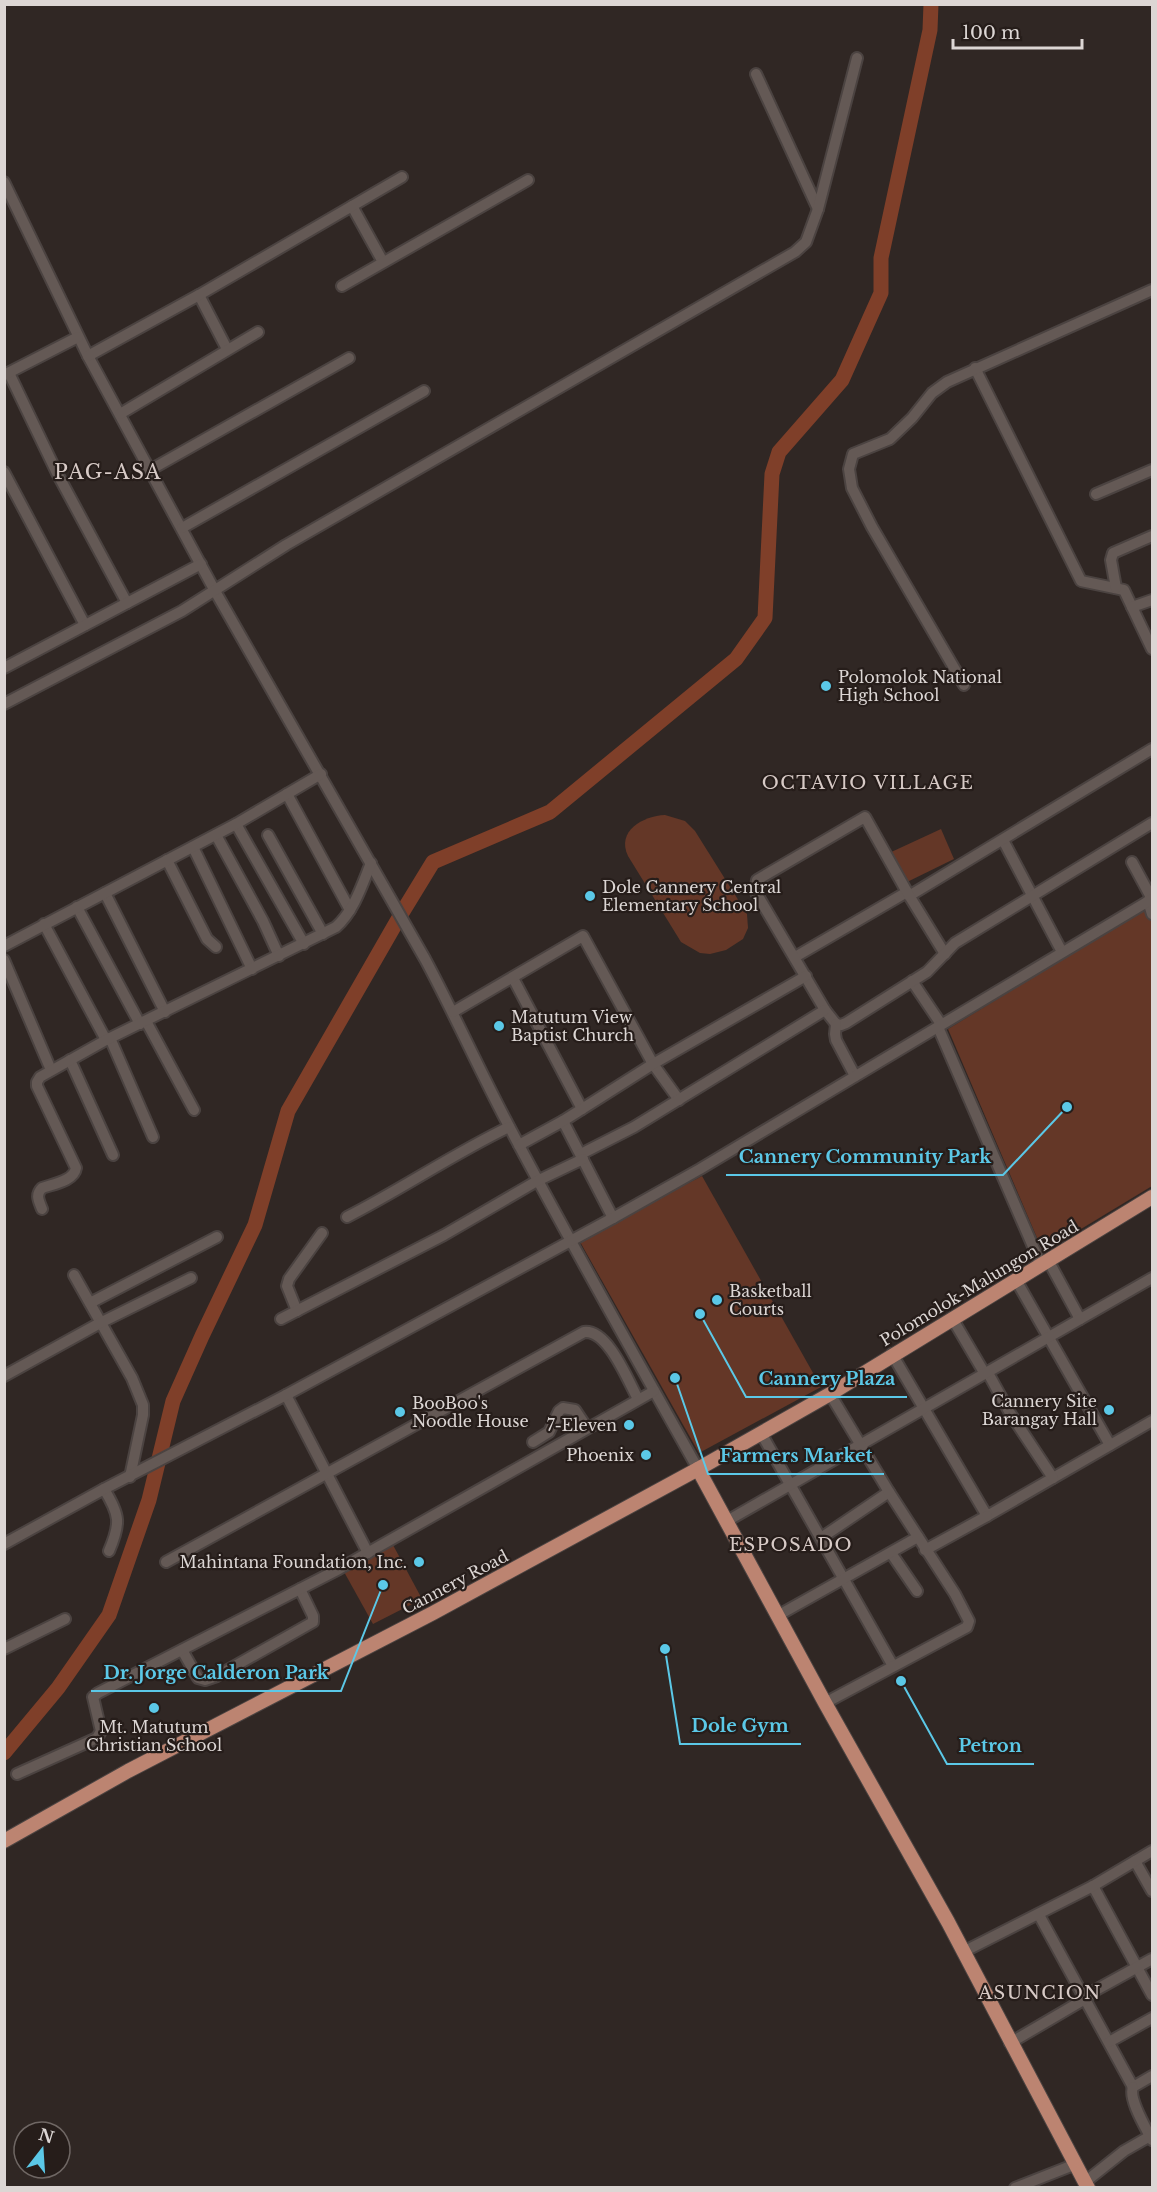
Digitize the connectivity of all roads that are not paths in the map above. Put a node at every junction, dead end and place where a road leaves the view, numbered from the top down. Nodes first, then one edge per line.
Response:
1 (857, 58) dead end
2 (756, 74) dead end
3 (402, 177) dead end
4 (528, 180) dead end
5 (4, 182) edge
6 (352, 206) junction
7 (818, 209) junction
8 (383, 262) junction
9 (342, 286) dead end
10 (1152, 290) edge
11 (199, 295) junction
12 (258, 332) dead end
13 (78, 337) junction
14 (227, 349) junction
15 (88, 356) junction
16 (349, 358) dead end
17 (975, 368) junction
18 (7, 374) edge
19 (424, 391) dead end
20 (120, 414) junction
21 (150, 470) junction
22 (1152, 470) edge
23 (4, 472) edge
24 (1096, 494) dead end
25 (182, 528) junction
26 (1152, 536) edge
27 (201, 564) junction
28 (1116, 588) junction
29 (216, 591) junction
30 (1152, 600) edge
31 (127, 603) junction
32 (1132, 607) junction
33 (85, 625) junction
34 (1152, 649) edge
35 (4, 668) edge
36 (963, 684) dead end
37 (4, 704) edge
38 (1152, 749) edge
39 (321, 774) junction
40 (287, 794) junction
41 (1152, 823) edge
42 (236, 824) junction
43 (216, 835) junction
44 (268, 836) dead end
45 (1003, 840) junction
46 (193, 847) junction
47 (166, 860) junction
48 (1132, 862) dead end
49 (371, 863) junction
50 (105, 893) junction
51 (908, 894) junction
52 (1032, 896) junction
53 (1151, 900) edge
54 (77, 907) junction
55 (350, 910) junction
56 (1152, 914) edge
57 (44, 924) junction
58 (323, 934) junction
59 (304, 944) junction
60 (4, 946) edge
61 (216, 947) dead end
62 (1062, 952) junction
63 (945, 954) junction
64 (279, 956) junction
65 (795, 957) junction
66 (4, 960) edge
67 (252, 969) junction
68 (806, 976) junction
69 (513, 978) junction
70 (912, 981) junction
71 (825, 1010) junction
72 (165, 1012) junction
73 (453, 1012) junction
74 (143, 1022) junction
75 (836, 1024) junction
76 (940, 1025) junction
77 (108, 1039) junction
78 (70, 1060) junction
79 (653, 1064) junction
80 (51, 1070) junction
81 (855, 1076) junction
82 (679, 1100) junction
83 (582, 1109) junction
84 (194, 1110) dead end
85 (563, 1121) junction
86 (509, 1127) junction
87 (153, 1137) dead end
88 (519, 1145) junction
89 (112, 1155) dead end
90 (582, 1156) junction
91 (537, 1180) junction
92 (1151, 1202) edge
93 (42, 1209) dead end
94 (346, 1217) dead end
95 (613, 1218) junction
96 (322, 1233) dead end
97 (217, 1237) dead end
98 (571, 1241) junction
99 (1044, 1263) junction
100 (74, 1275) dead end
101 (191, 1278) dead end
102 (1152, 1278) edge
103 (1016, 1280) junction
104 (90, 1303) junction
105 (297, 1311) junction
106 (952, 1318) junction
107 (281, 1319) dead end
108 (1080, 1319) junction
109 (100, 1323) junction
110 (1049, 1337) junction
111 (892, 1354) junction
112 (986, 1374) junction
113 (4, 1376) edge
114 (654, 1391) junction
115 (830, 1394) junction
116 (286, 1395) junction
117 (638, 1399) junction
118 (925, 1410) junction
119 (1152, 1421) edge
120 (587, 1428) junction
121 (761, 1433) junction
122 (533, 1442) dead end
123 (860, 1444) junction
124 (1110, 1445) junction
125 (698, 1469) junction
126 (328, 1474) junction
127 (130, 1477) junction
128 (1053, 1478) junction
129 (790, 1485) junction
130 (104, 1489) junction
131 (889, 1492) junction
132 (987, 1516) junction
133 (727, 1521) junction
134 (918, 1537) junction
135 (821, 1538) junction
136 (4, 1544) edge
137 (925, 1550) junction
138 (109, 1551) dead end
139 (368, 1553) junction
140 (891, 1553) junction
141 (166, 1562) dead end
142 (844, 1579) junction
143 (300, 1589) junction
144 (917, 1591) dead end
145 (777, 1616) junction
146 (65, 1619) dead end
147 (4, 1649) edge
148 (182, 1650) junction
149 (892, 1666) junction
150 (825, 1704) junction
151 (17, 1774) dead end
152 (4, 1840) edge
153 (1152, 1851) edge
154 (1135, 1861) junction
155 (1093, 1886) junction
156 (1152, 1891) edge
157 (1039, 1915) junction
158 (963, 1952) junction
159 (1152, 1959) edge
160 (1137, 1968) junction
161 (1152, 1995) edge
162 (1085, 1999) junction
163 (1152, 2018) edge
164 (1109, 2042) junction
165 (1010, 2043) junction
166 (1152, 2076) edge
167 (1132, 2087) junction
168 (1152, 2137) edge
169 (1076, 2164) junction
170 (1086, 2185) edge
171 (1015, 2187) edge

1 - 7 street
2 - 7 street
3 - 6 street
4 - 8 street
5 - 13 street
6 - 8 street
6 - 11 street
7 - 29 street
8 - 9 street
10 - 17 street
11 - 14 street
11 - 15 street
12 - 14 street
13 - 15 street
13 - 18 street
14 - 20 street
15 - 20 street
16 - 21 street
17 - 28 street
17 - 36 street
18 - 31 street
19 - 25 street
20 - 21 street
21 - 25 street
22 - 24 street
23 - 33 street
25 - 27 street
26 - 28 street
27 - 29 street
27 - 31 street
28 - 32 street
29 - 37 street
29 - 39 street
30 - 32 street
31 - 33 street
32 - 34 street
33 - 35 street
38 - 45 street
39 - 40 street
39 - 49 street
40 - 42 street
40 - 55 street
41 - 52 street
42 - 43 street
42 - 59 street
43 - 46 street
43 - 64 street
44 - 58 street
45 - 51 street
45 - 52 street
46 - 47 street
46 - 67 street
47 - 50 street
47 - 61 street
48 - 53 street
49 - 55 street
49 - 73 street
50 - 54 street
50 - 72 street
51 - 63 street
51 - 65 street
51 - 65 street
52 - 62 street
52 - 63 street
53 - 56 street
53 - 62 street
54 - 57 street
54 - 74 street
55 - 58 street
57 - 60 street
57 - 77 street
58 - 59 street
59 - 64 street
62 - 76 street
63 - 70 street
64 - 67 street
65 - 68 street
66 - 80 street
67 - 72 street
68 - 71 street
68 - 79 street
69 - 73 street
69 - 79 street
69 - 83 street
70 - 75 street
70 - 76 street
71 - 75 street
71 - 82 street
72 - 74 street
73 - 86 street
74 - 77 street
74 - 84 street
75 - 81 street
76 - 81 street
76 - 99 street
77 - 78 street
77 - 87 street
78 - 80 street
78 - 89 street
79 - 82 street
79 - 83 street
80 - 93 street
81 - 95 street
82 - 90 street
83 - 85 street
85 - 88 street
85 - 90 street
86 - 88 street
86 - 94 street
88 - 91 street
90 - 91 street
90 - 95 street
91 - 98 street
91 - 105 street
92 - 99 main road, Polomolok-Malungon Road
95 - 98 street
96 - 105 street
97 - 104 street
98 - 114 street
98 - 116 street
99 - 103 main road, Polomolok-Malungon Road
99 - 108 street
100 - 104 street
101 - 109 street
102 - 108 street
103 - 106 main road, Polomolok-Malungon Road
103 - 110 street
104 - 109 street
105 - 107 street
106 - 111 main road, Polomolok-Malungon Road
106 - 112 street
108 - 110 street
109 - 113 street
109 - 127 street
110 - 112 street
110 - 124 street
111 - 115 main road, Polomolok-Malungon Road
111 - 118 street
112 - 118 street
112 - 128 street
114 - 117 street
114 - 125 street
115 - 121 main road, Polomolok-Malungon Road
115 - 123 street
116 - 126 street
116 - 127 street
117 - 120 street
117 - 126 street
118 - 123 street
118 - 132 street
119 - 124 street
120 - 122 street
120 - 139 street
121 - 125 main road, Polomolok-Malungon Road
121 - 129 street
123 - 129 street
123 - 131 street
124 - 128 street
125 - 133 main road
125 - 152 main road, Cannery Road
126 - 139 street
126 - 141 street
127 - 130 street
128 - 132 street
129 - 133 street
129 - 135 street
130 - 136 street
130 - 138 street
131 - 134 street
131 - 135 street
132 - 137 street
133 - 145 main road
134 - 137 street
134 - 140 street
135 - 142 street
137 - 149 street
139 - 143 street
140 - 142 street
140 - 144 street
142 - 145 street
142 - 149 street
143 - 148 street
143 - 148 street
145 - 150 main road
146 - 147 street
148 - 151 street
149 - 150 street
150 - 158 main road
153 - 154 street
154 - 155 street
154 - 156 street
155 - 157 street
155 - 160 street
157 - 158 street
157 - 162 street
158 - 165 main road
159 - 160 street
160 - 161 street
160 - 162 street
162 - 164 street
162 - 165 street
163 - 164 street
164 - 167 street
165 - 169 main road
166 - 167 street
167 - 168 street
168 - 170 street
169 - 170 main road
169 - 171 street

